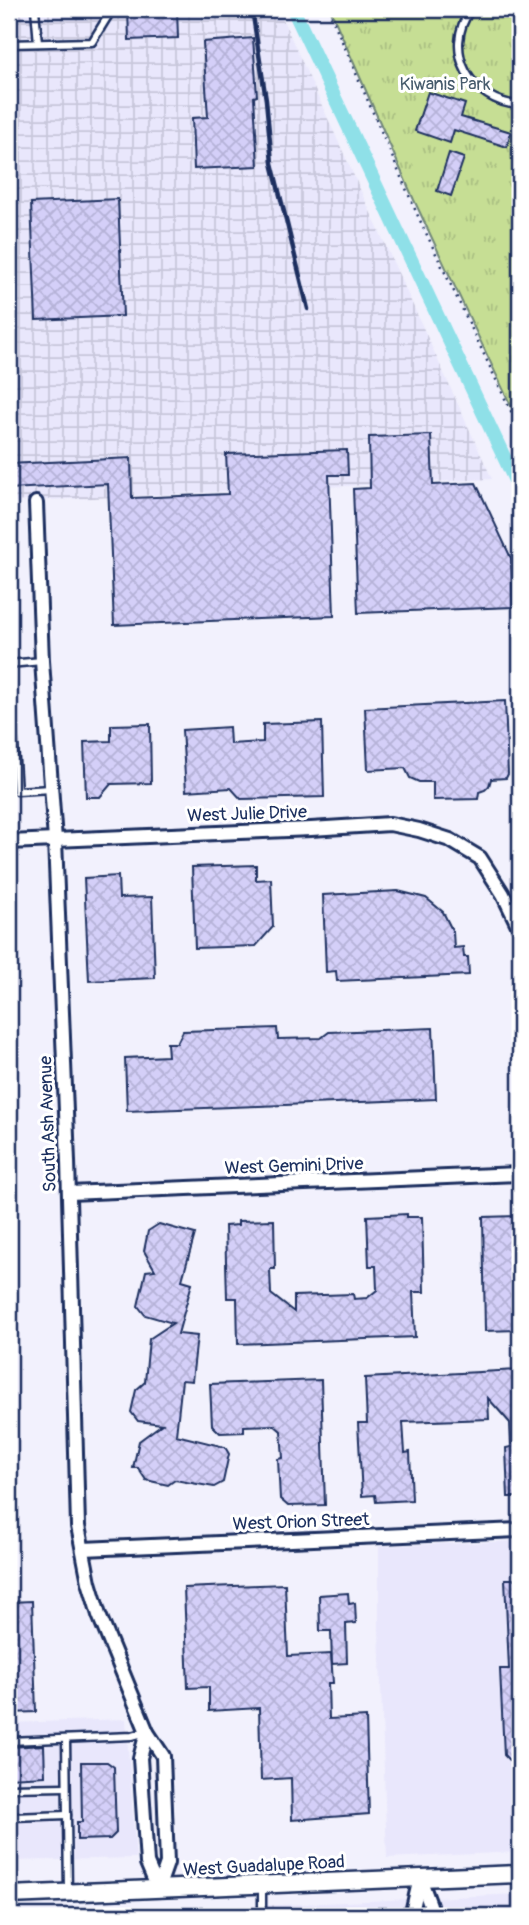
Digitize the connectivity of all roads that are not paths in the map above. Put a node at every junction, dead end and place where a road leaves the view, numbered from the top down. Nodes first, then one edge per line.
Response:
1 (35, 9) edge
2 (107, 9) edge
3 (471, 9) edge
4 (38, 43) junction
5 (9, 44) edge
6 (520, 106) edge
7 (36, 503) dead end
8 (42, 661) junction
9 (9, 666) edge
10 (51, 789) junction
11 (55, 840) junction
12 (9, 842) edge
13 (520, 929) edge
14 (520, 1174) edge
15 (69, 1193) junction
16 (520, 1530) edge
17 (83, 1549) junction
18 (147, 1732) junction
19 (66, 1739) junction
20 (9, 1741) edge
21 (66, 1787) junction
22 (9, 1788) edge
23 (67, 1815) junction
24 (13, 1817) dead end
25 (520, 1874) edge
26 (420, 1878) junction
27 (261, 1885) junction
28 (158, 1889) junction
29 (68, 1893) junction
30 (9, 1895) edge
31 (262, 1916) edge
32 (414, 1916) edge
33 (430, 1916) edge

1 - 4 lane
2 - 4 lane
3 - 6 lane
4 - 5 lane
7 - 8 street, South Ash Avenue
8 - 9 lane
8 - 10 street, South Ash Avenue
9 - 10 lane
10 - 11 street, South Ash Avenue
11 - 12 street, West Julie Drive
11 - 13 street, West Julie Drive
11 - 15 street, South Ash Avenue
14 - 15 street, West Gemini Drive
15 - 17 street, South Ash Avenue
16 - 17 street, West Orion Street
17 - 18 street, South Ash Avenue
18 - 19 lane
18 - 28 street
18 - 28 street, South Ash Avenue
19 - 20 lane
19 - 21 lane
21 - 22 lane
21 - 23 lane
23 - 24 lane
23 - 29 lane
25 - 26 main road, West Guadalupe Road
26 - 27 main road, West Guadalupe Road
26 - 32 street
26 - 33 street
27 - 28 main road, West Guadalupe Road
27 - 31 lane
28 - 29 main road, West Guadalupe Road
29 - 30 main road, West Guadalupe Road

